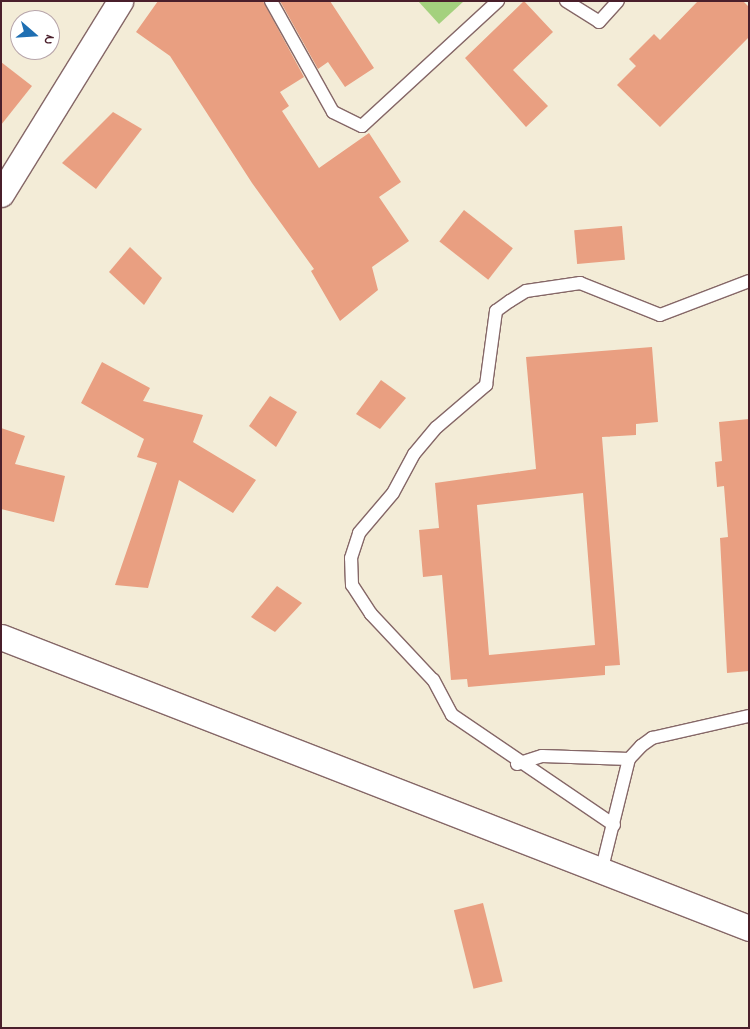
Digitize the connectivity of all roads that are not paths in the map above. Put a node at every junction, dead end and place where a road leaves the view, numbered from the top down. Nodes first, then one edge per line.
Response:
1 (271, 1) edge
2 (498, 1) edge
3 (566, 1) edge
4 (618, 1) edge
5 (115, 3) edge
6 (1, 194) edge
7 (749, 281) edge
8 (1, 637) edge
9 (749, 716) edge
10 (629, 759) junction
11 (518, 764) junction
12 (614, 825) junction
13 (601, 872) junction
14 (749, 928) edge

1 - 2 lane
3 - 4 lane
5 - 6 street
7 - 11 lane
8 - 13 street
9 - 10 lane
10 - 11 lane
10 - 12 lane
11 - 12 lane
12 - 13 lane
13 - 14 street

